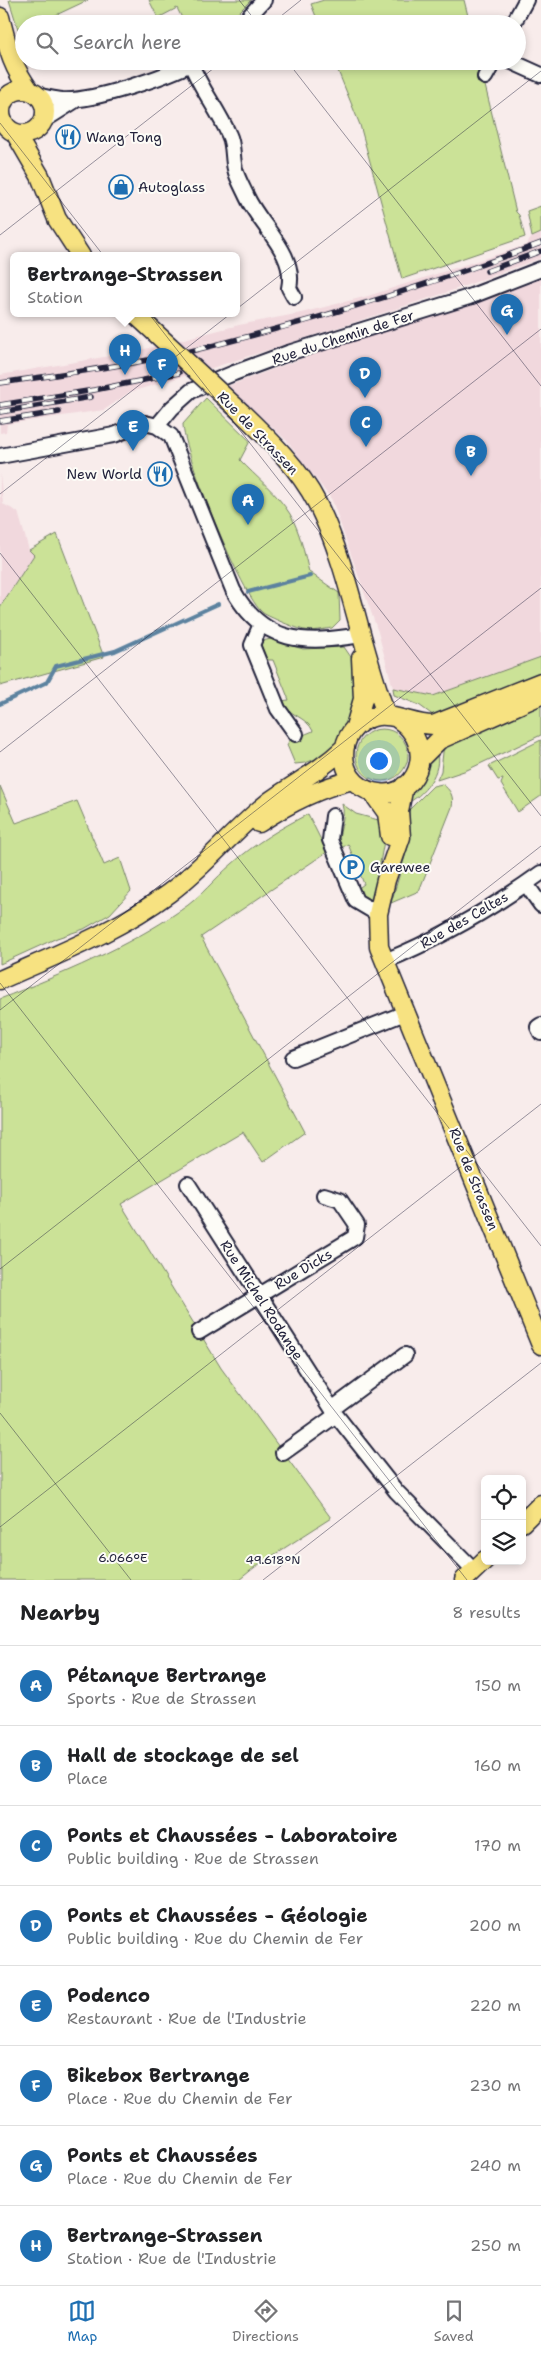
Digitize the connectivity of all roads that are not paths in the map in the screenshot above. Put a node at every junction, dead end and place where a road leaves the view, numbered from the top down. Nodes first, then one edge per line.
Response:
1 (264, 0) edge
2 (526, 0) edge
3 (250, 15) edge
4 (518, 15) edge
5 (0, 17) edge
6 (11, 59) junction
7 (526, 68) edge
8 (15, 69) edge
9 (15, 70) edge
10 (176, 70) edge
11 (196, 70) edge
12 (489, 70) edge
13 (541, 75) edge
14 (485, 77) dead end
15 (34, 94) junction
16 (76, 99) junction
17 (5, 100) edge
18 (41, 124) junction
19 (8, 129) edge
20 (40, 176) junction
21 (78, 252) edge
22 (541, 269) edge
23 (294, 297) dead end
24 (139, 317) edge
25 (158, 426) junction
26 (0, 456) edge
27 (261, 624) junction
28 (360, 635) junction
29 (541, 682) edge
30 (541, 695) edge
31 (392, 718) junction
32 (355, 727) junction
33 (296, 734) dead end
34 (344, 748) junction
35 (421, 758) junction
36 (353, 780) junction
37 (404, 786) junction
38 (372, 792) junction
39 (333, 816) dead end
40 (213, 854) junction
41 (541, 873) edge
42 (386, 880) junction
43 (526, 884) junction
44 (541, 906) edge
45 (378, 914) junction
46 (384, 961) junction
47 (0, 980) edge
48 (405, 1013) junction
49 (541, 1025) edge
50 (541, 1033) edge
51 (293, 1058) dead end
52 (188, 1184) dead end
53 (324, 1195) dead end
54 (258, 1296) junction
55 (199, 1332) dead end
56 (541, 1345) edge
57 (405, 1354) dead end
58 (334, 1412) junction
59 (283, 1453) dead end
60 (541, 1504) edge
61 (525, 1520) edge
62 (474, 1570) edge

1 - 3 street
2 - 4 street
5 - 6 main road
6 - 8 main road
6 - 17 main road
7 - 13 street
9 - 15 main road
10 - 16 street
11 - 23 street
12 - 14 street
15 - 16 street
15 - 17 main road
15 - 18 main road
16 - 18 street
17 - 19 main road
18 - 19 main road
18 - 20 main road
19 - 20 main road
20 - 21 main road
22 - 25 street, Rue du Chemin de Fer
24 - 28 main road, Rue de Strassen, bridge
25 - 26 street
25 - 27 street
27 - 28 street
27 - 33 street
28 - 31 main road, Rue de Strassen
28 - 32 main road, Rue de Strassen
29 - 31 main road
30 - 35 main road
31 - 32 main road
31 - 35 main road
32 - 34 main road
34 - 36 main road
34 - 40 main road
35 - 37 main road
36 - 38 main road
36 - 40 main road
37 - 38 main road
37 - 42 main road, Rue de Strassen
38 - 42 main road, Rue de Strassen
39 - 45 street
40 - 47 main road
41 - 43 street, Rue des Celtes
42 - 45 main road, Rue de Strassen
43 - 44 street
43 - 46 street, Rue des Celtes
45 - 46 main road, Rue de Strassen
46 - 48 main road, Rue de Strassen
48 - 51 street
48 - 56 main road, Rue de Strassen
49 - 50 street
52 - 54 street, Rue Michel Rodange
53 - 54 street, Rue Dicks
54 - 55 street, Rue Dicks
54 - 58 street, Rue Michel Rodange
57 - 58 street
58 - 59 street
58 - 62 street, Rue Michel Rodange
60 - 61 main road

